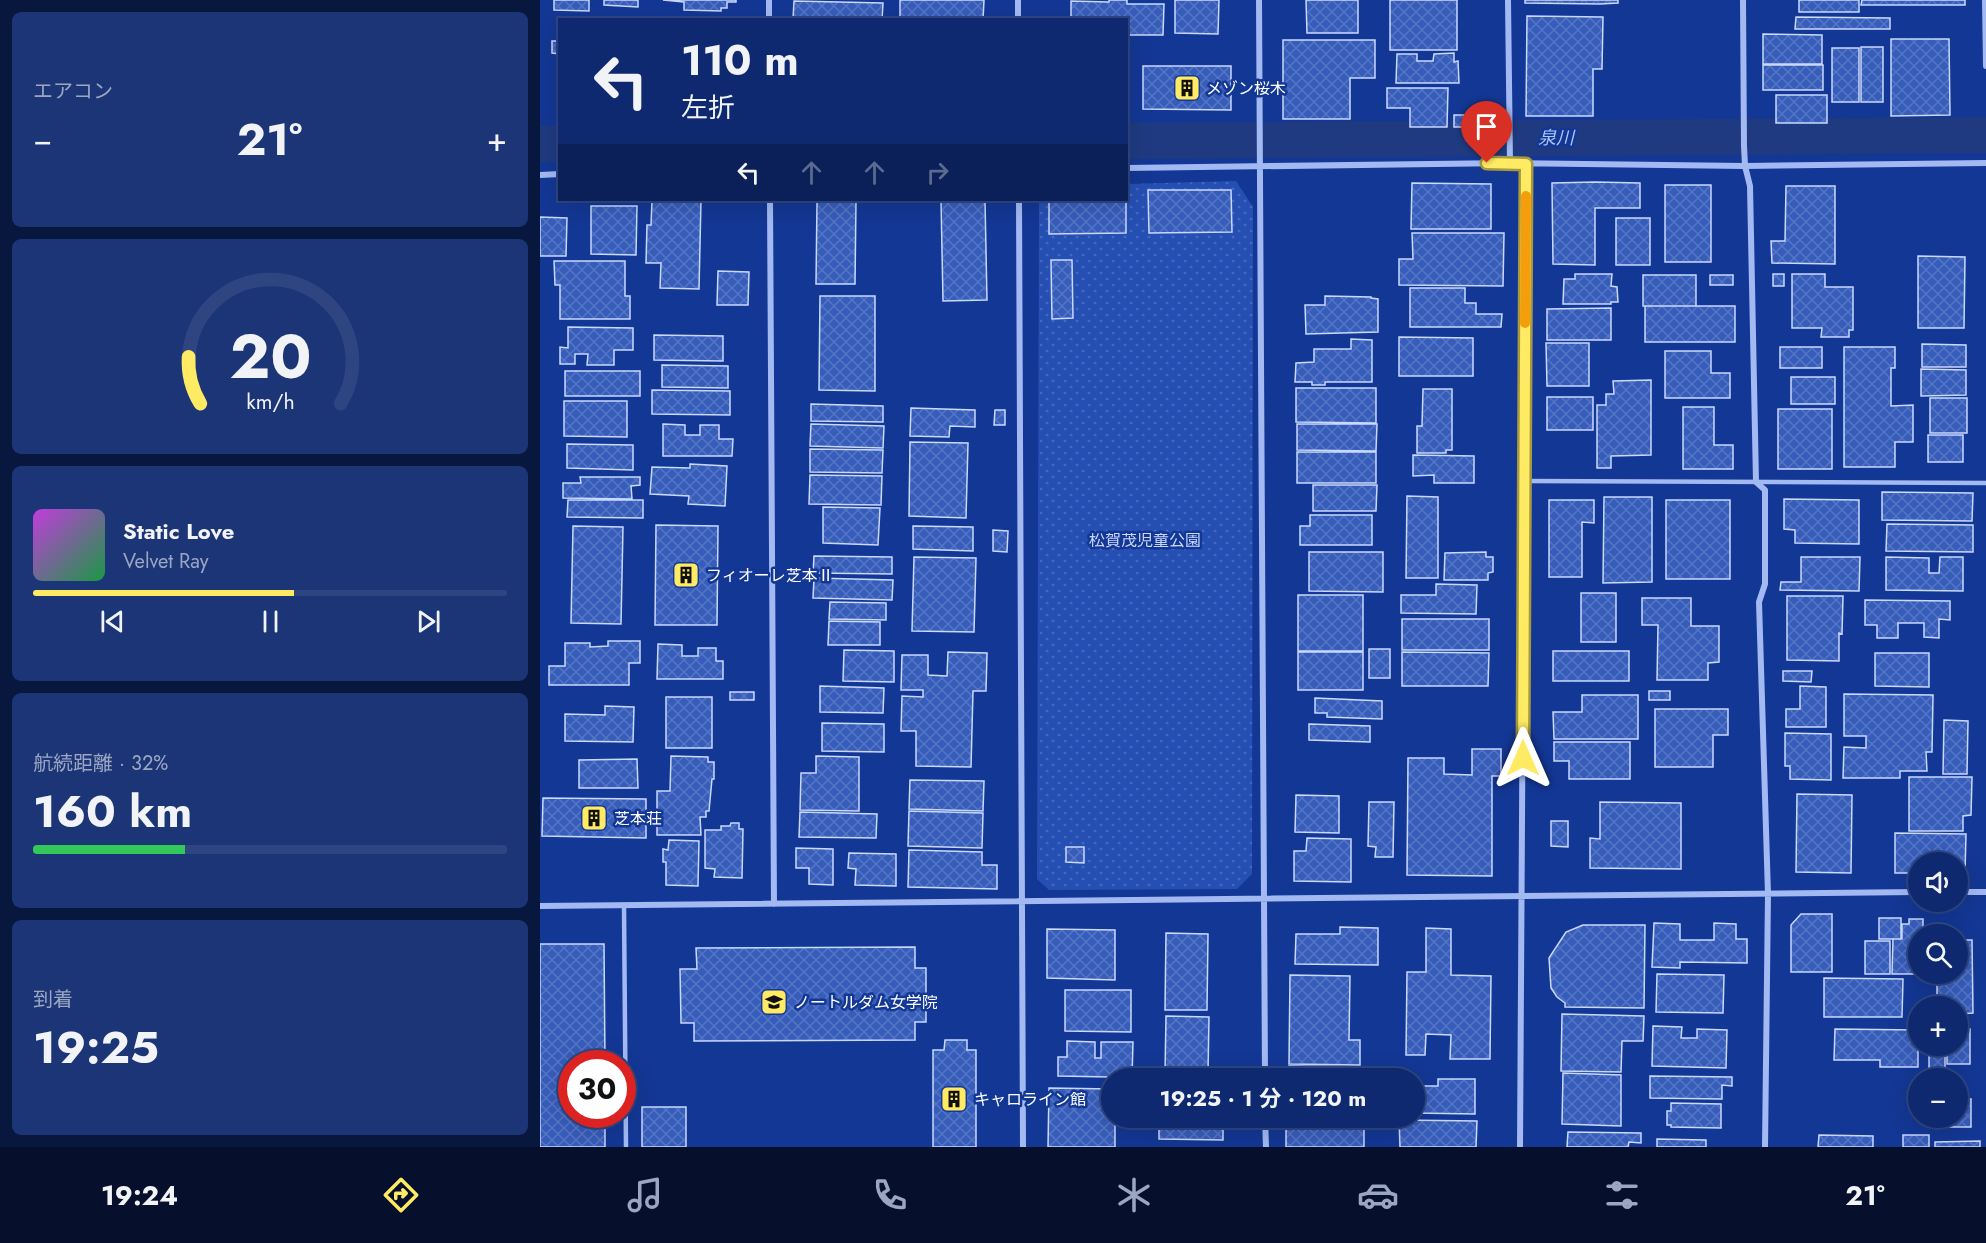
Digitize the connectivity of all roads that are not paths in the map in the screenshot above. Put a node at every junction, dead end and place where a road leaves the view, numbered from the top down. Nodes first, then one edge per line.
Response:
1 (769, 0) edge
2 (1018, 0) edge
3 (1259, 0) edge
4 (1508, 0) edge
5 (1743, 0) edge
6 (1985, 0) edge
7 (769, 18) edge
8 (1018, 18) edge
9 (1986, 66) edge
10 (1510, 163) junction
11 (1986, 163) edge
12 (1526, 164) junction
13 (1260, 166) junction
14 (1745, 166) junction
15 (1128, 168) edge
16 (540, 174) edge
17 (558, 174) edge
18 (771, 201) edge
19 (1019, 201) edge
20 (1524, 481) junction
21 (1756, 483) junction
22 (1986, 483) edge
23 (1908, 892) edge
24 (1968, 892) edge
25 (1986, 892) edge
26 (1768, 894) junction
27 (1522, 896) junction
28 (1264, 899) junction
29 (1022, 902) junction
30 (774, 904) junction
31 (540, 906) edge
32 (624, 906) junction
33 (1265, 1068) edge
34 (1266, 1128) edge
35 (626, 1147) edge
36 (1023, 1147) edge
37 (1266, 1147) edge
38 (1520, 1147) edge
39 (1765, 1147) edge

1 - 7 street
2 - 8 street
3 - 13 street
4 - 10 street
5 - 14 street
6 - 9 street
10 - 12 street
10 - 13 street
11 - 14 street
12 - 14 street
12 - 20 street
13 - 15 street
13 - 28 street
14 - 21 street
16 - 17 street
18 - 30 street
19 - 29 street
20 - 21 lane
20 - 27 street
21 - 22 lane
21 - 26 street
23 - 26 street
24 - 25 street
26 - 27 street
26 - 39 street
27 - 28 street
27 - 38 street
28 - 29 street
28 - 33 street
29 - 30 street
29 - 36 street
30 - 32 street
31 - 32 street
32 - 35 lane
34 - 37 street

